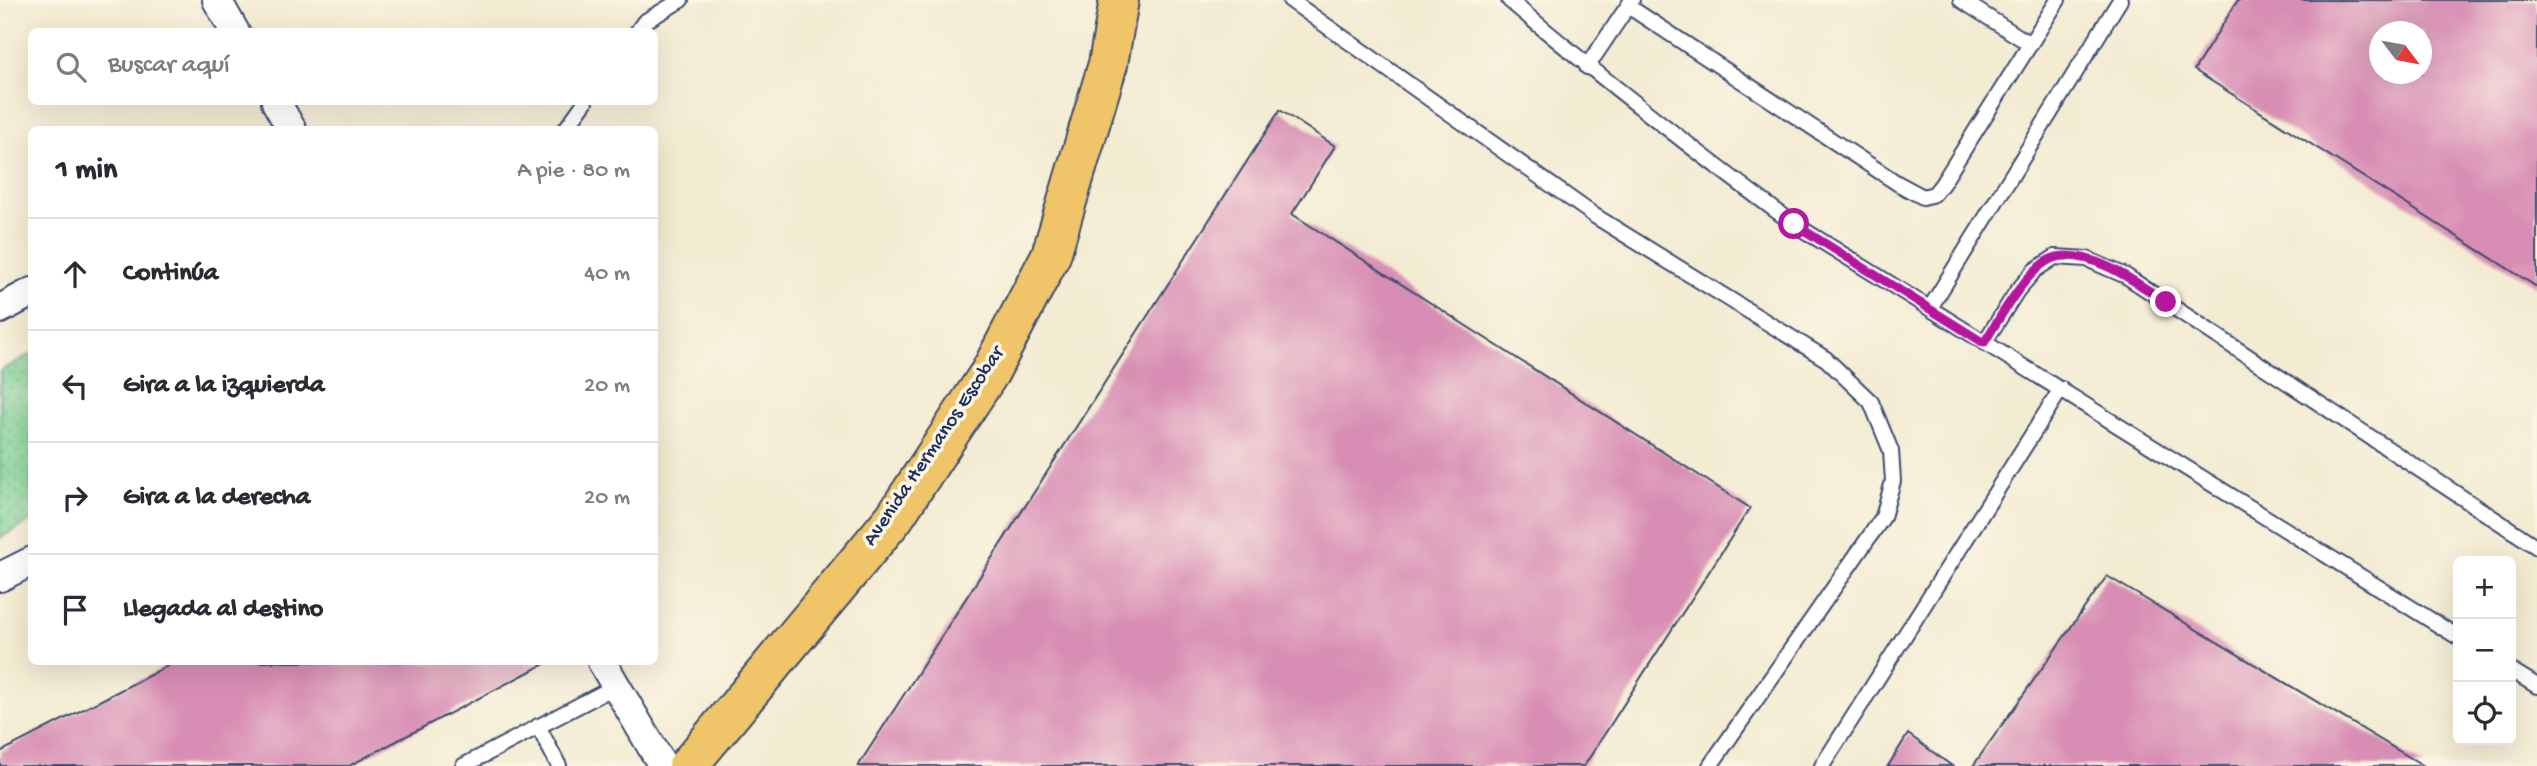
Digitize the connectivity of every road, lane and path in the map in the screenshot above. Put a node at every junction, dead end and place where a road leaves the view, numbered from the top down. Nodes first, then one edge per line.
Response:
1 (217, 0) edge
2 (681, 0) edge
3 (1119, 0) edge
4 (1290, 0) edge
5 (1509, 0) edge
6 (1961, 0) edge
7 (2058, 0) edge
8 (2120, 0) edge
9 (1630, 3) edge
10 (233, 28) edge
11 (640, 28) edge
12 (2030, 44) junction
13 (1587, 67) junction
14 (278, 105) edge
15 (583, 105) edge
16 (290, 126) edge
17 (568, 126) edge
18 (28, 294) edge
19 (1930, 308) junction
20 (0, 309) edge
21 (1984, 343) junction
22 (2061, 389) junction
23 (2537, 547) edge
24 (28, 563) edge
25 (0, 577) edge
26 (2453, 634) edge
27 (609, 673) edge
28 (2516, 673) edge
29 (2537, 687) edge
30 (538, 726) junction
31 (465, 765) edge
32 (559, 766) edge
33 (663, 766) edge
34 (688, 766) edge
35 (1710, 766) edge
36 (1822, 766) edge

1 - 10 street
2 - 11 lane
3 - 34 main road, Avenida Hermanos Escobar
4 - 35 lane
5 - 13 lane
6 - 12 lane
7 - 12 lane
8 - 19 lane
9 - 12 lane
9 - 13 lane
13 - 19 lane
14 - 16 street
15 - 17 lane
18 - 20 street
19 - 21 lane
21 - 22 lane
21 - 23 lane
22 - 26 lane
22 - 36 lane
24 - 25 street
27 - 30 lane
27 - 33 street
28 - 29 lane
30 - 31 lane
30 - 32 lane

